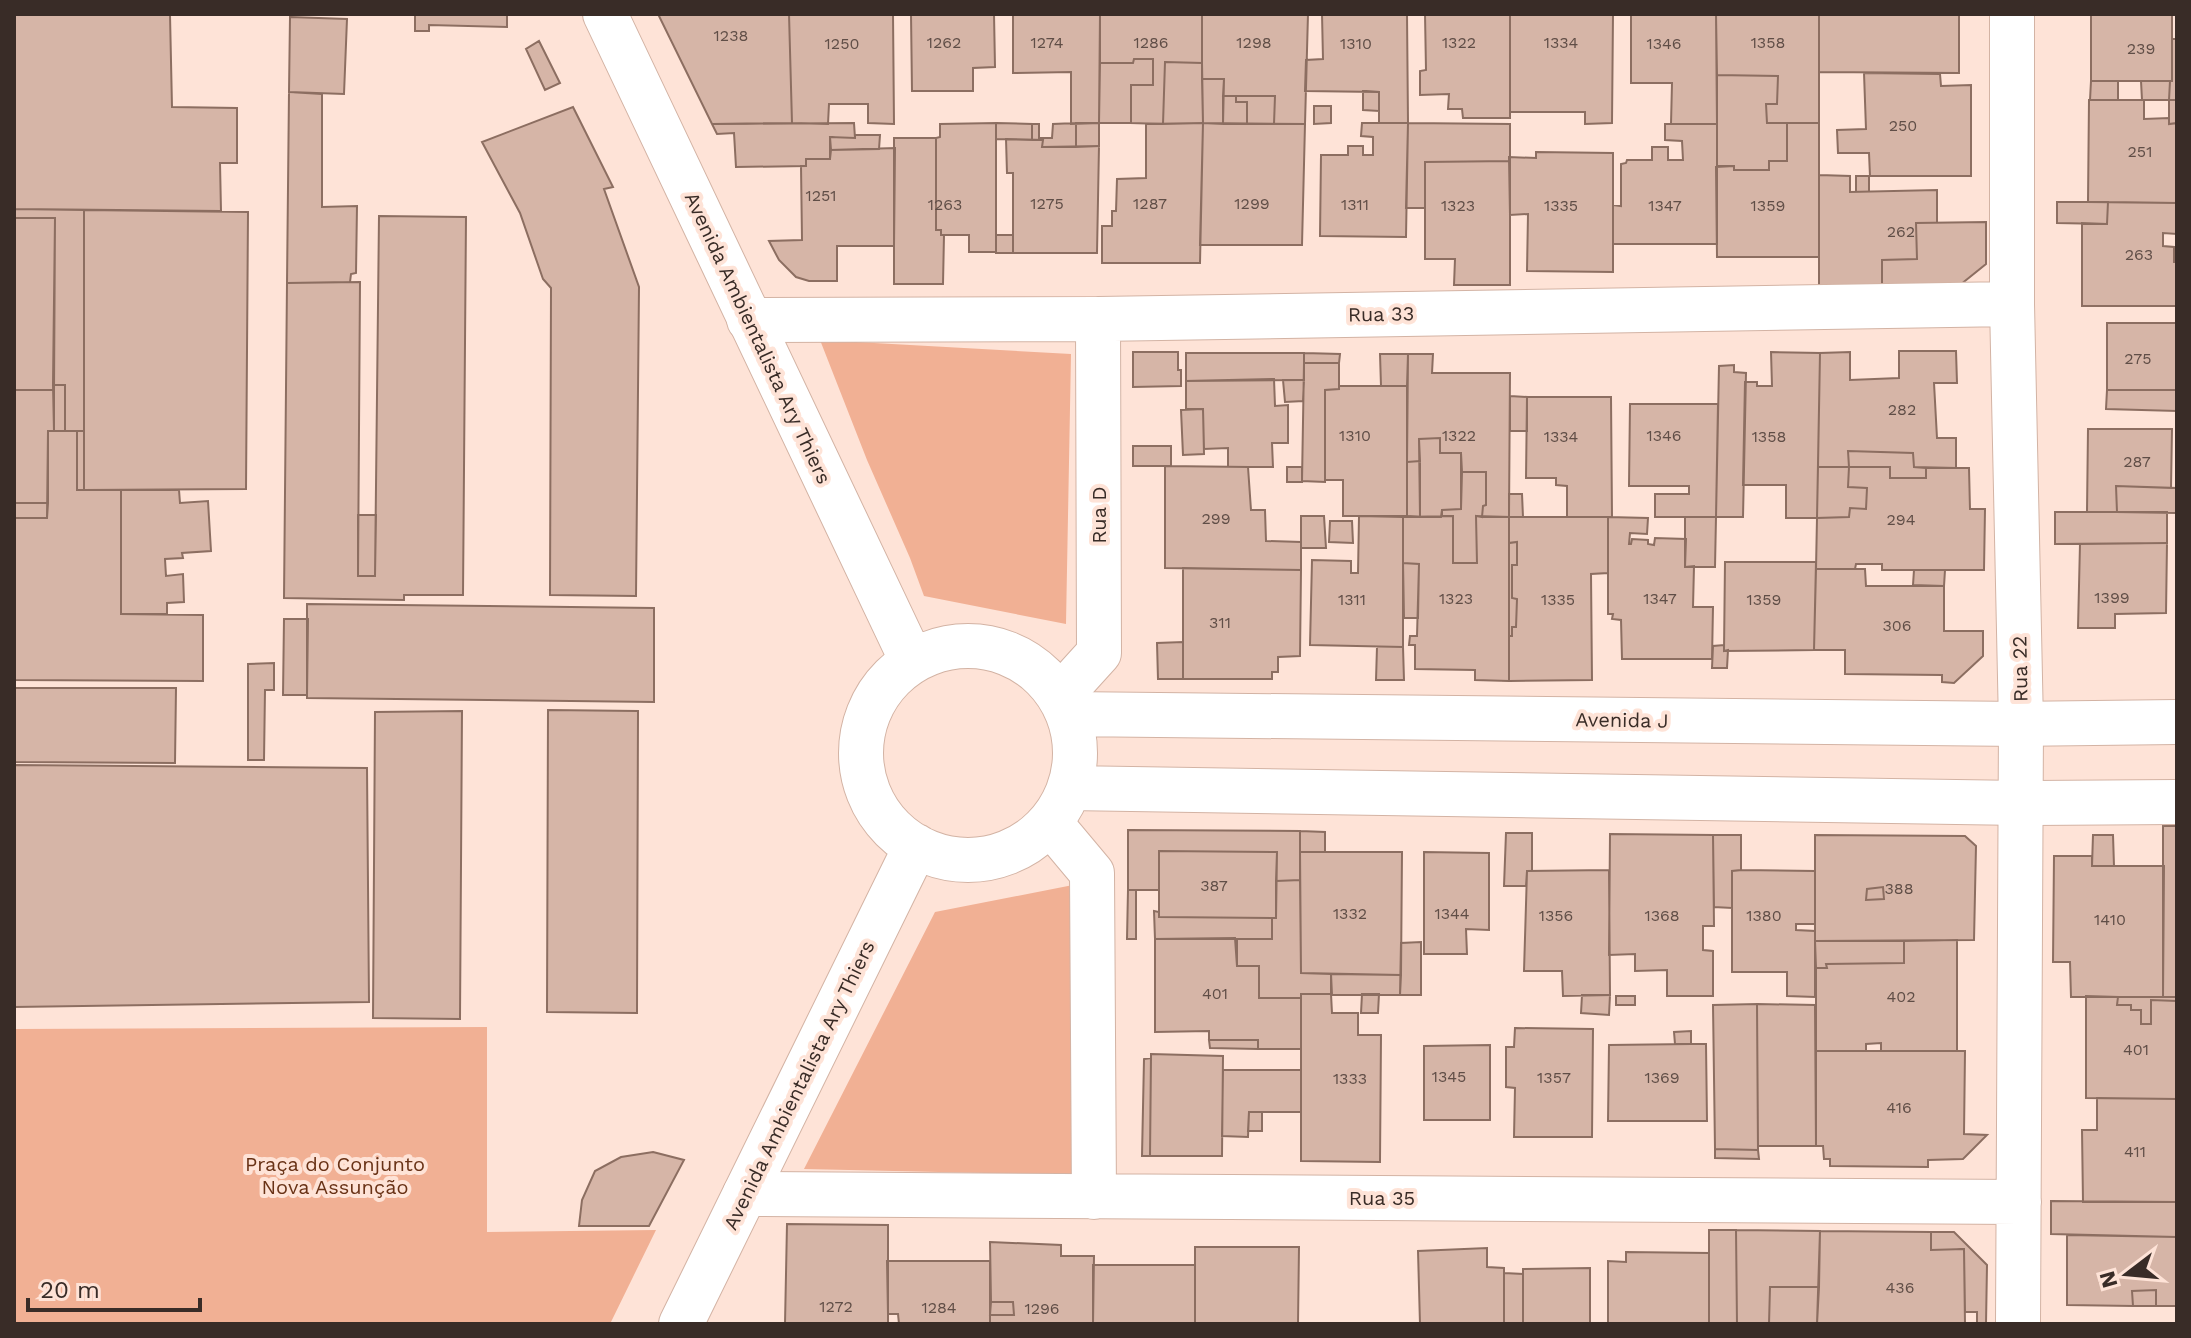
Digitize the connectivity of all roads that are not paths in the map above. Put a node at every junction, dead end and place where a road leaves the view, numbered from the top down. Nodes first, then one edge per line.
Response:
1 (605, 14) edge
2 (2012, 14) edge
3 (2012, 304) junction
4 (1098, 319) junction
5 (749, 320) junction
6 (912, 661) junction
7 (1064, 705) junction
8 (2177, 722) edge
9 (2021, 724) junction
10 (2177, 802) edge
11 (2021, 803) junction
12 (1060, 806) junction
13 (916, 846) junction
14 (745, 1194) junction
15 (1094, 1197) junction
16 (2019, 1202) junction
17 (681, 1324) edge
18 (2018, 1324) edge

1 - 5 street, Avenida Ambientalista Ary Thiers
2 - 3 street, Rua 22
3 - 4 street, Rua 33
3 - 9 street, Rua 22
4 - 5 street, Rua 33
4 - 7 street, Rua D
5 - 6 street, Avenida Ambientalista Ary Thiers
6 - 7 street
6 - 13 street
7 - 9 street, Avenida J
7 - 12 street
8 - 9 street, Avenida J
9 - 11 street, Rua 22
10 - 11 street
11 - 12 street
11 - 16 street, Rua 22
12 - 13 street
12 - 15 street
13 - 14 street, Avenida Ambientalista Ary Thiers
14 - 15 street, Rua 35
14 - 17 street, Avenida Ambientalista Ary Thiers
15 - 16 street, Rua 35
16 - 18 street, Rua 22

